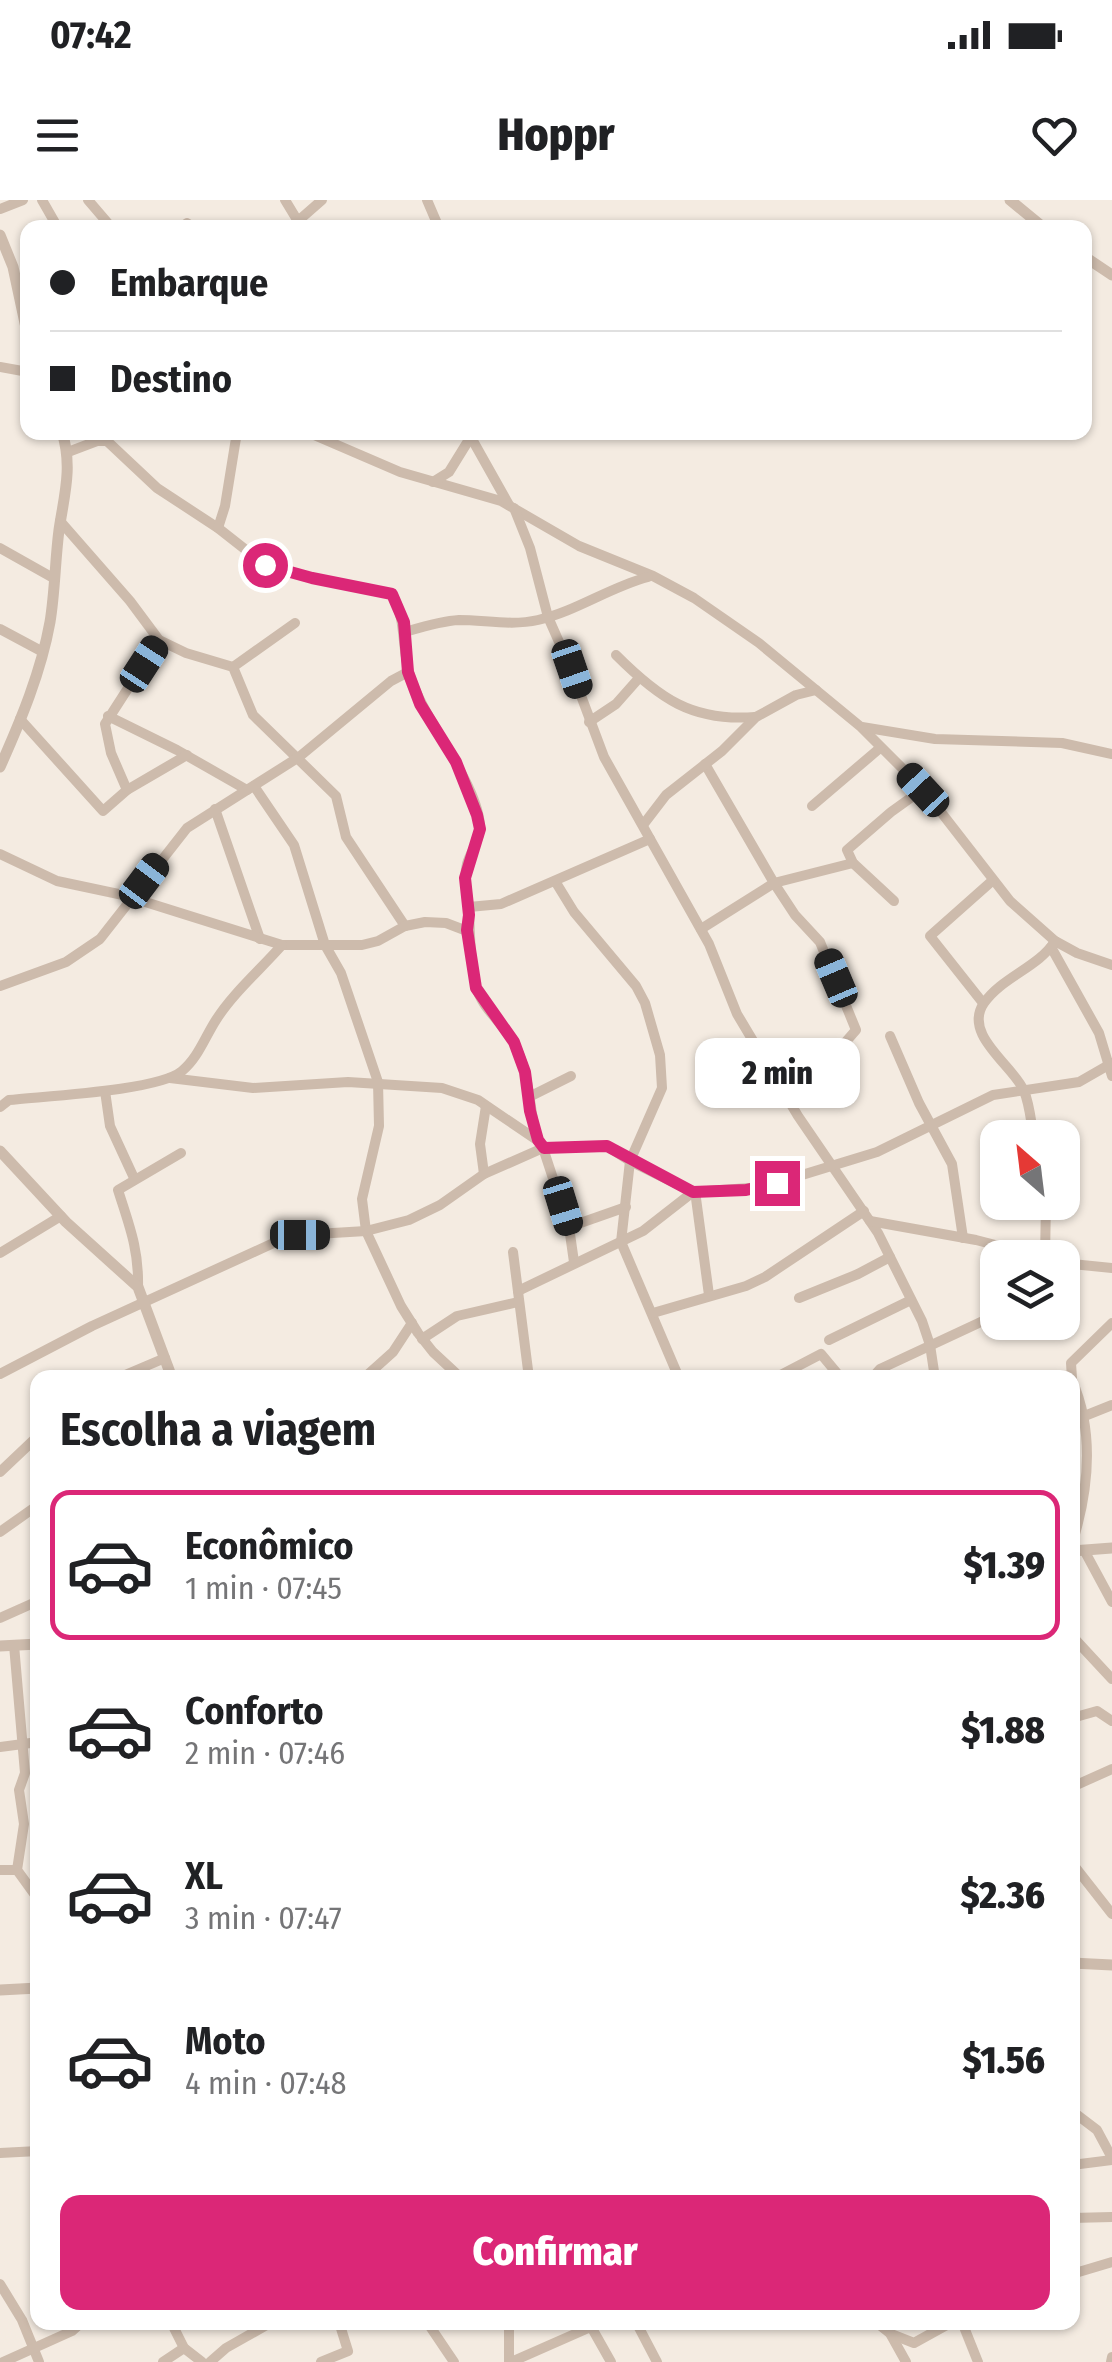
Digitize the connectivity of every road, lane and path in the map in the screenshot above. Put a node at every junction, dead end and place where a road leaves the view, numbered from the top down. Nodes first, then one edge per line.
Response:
1 (22, 200) edge
2 (88, 200) edge
3 (322, 200) edge
4 (1010, 200) edge
5 (0, 209) edge
6 (105, 220) edge
7 (301, 220) edge
8 (1034, 220) edge
9 (0, 235) edge
10 (20, 300) edge
11 (64, 440) edge
12 (236, 440) edge
13 (326, 440) edge
14 (466, 440) edge
15 (472, 440) edge
16 (68, 452) junction
17 (433, 482) junction
18 (512, 506) junction
19 (60, 520) junction
20 (218, 528) junction
21 (0, 548) edge
22 (653, 576) junction
23 (55, 579) junction
24 (548, 617) junction
25 (296, 623) dead end
26 (0, 630) edge
27 (405, 632) junction
28 (158, 640) junction
29 (43, 652) junction
30 (616, 655) dead end
31 (234, 667) junction
32 (408, 672) junction
33 (797, 674) junction
34 (639, 678) junction
35 (817, 690) junction
36 (796, 694) junction
37 (108, 716) junction
38 (756, 717) junction
39 (732, 718) junction
40 (20, 719) junction
41 (589, 722) junction
42 (862, 727) junction
43 (738, 736) junction
44 (880, 748) junction
45 (1112, 754) edge
46 (187, 755) junction
47 (298, 757) junction
48 (706, 764) junction
49 (0, 766) edge
50 (250, 788) junction
51 (128, 790) junction
52 (923, 790) junction
53 (812, 806) dead end
54 (215, 809) junction
55 (643, 825) junction
56 (650, 839) junction
57 (0, 854) edge
58 (853, 863) junction
59 (554, 881) junction
60 (992, 881) junction
61 (774, 883) junction
62 (131, 898) junction
63 (894, 900) dead end
64 (468, 907) junction
65 (405, 926) junction
66 (467, 930) junction
67 (701, 930) junction
68 (260, 939) junction
69 (325, 944) junction
70 (1053, 944) junction
71 (282, 945) junction
72 (1112, 964) edge
73 (0, 986) edge
74 (983, 1004) junction
75 (890, 1036) dead end
76 (1111, 1069) edge
77 (571, 1076) dead end
78 (170, 1078) junction
79 (378, 1082) junction
80 (1023, 1088) junction
81 (104, 1091) junction
82 (784, 1093) junction
83 (529, 1097) junction
84 (3, 1101) edge
85 (486, 1106) junction
86 (1030, 1120) edge
87 (931, 1128) junction
88 (540, 1144) junction
89 (0, 1152) edge
90 (181, 1153) dead end
91 (630, 1161) junction
92 (832, 1165) junction
93 (484, 1174) junction
94 (134, 1178) junction
95 (694, 1192) junction
96 (626, 1206) junction
97 (61, 1216) junction
98 (867, 1216) junction
99 (569, 1226) junction
100 (366, 1231) junction
101 (963, 1238) junction
102 (621, 1242) junction
103 (980, 1242) edge
104 (513, 1252) dead end
105 (0, 1253) edge
106 (890, 1257) junction
107 (574, 1262) junction
108 (1080, 1267) edge
109 (1112, 1268) edge
110 (138, 1287) junction
111 (710, 1295) junction
112 (518, 1297) junction
113 (798, 1298) dead end
114 (911, 1300) junction
115 (146, 1302) junction
116 (653, 1313) junction
117 (980, 1322) edge
118 (412, 1323) junction
119 (1112, 1323) edge
120 (422, 1339) junction
121 (829, 1340) dead end
122 (930, 1345) junction
123 (165, 1358) junction
124 (137, 1370) edge
125 (169, 1370) edge
126 (373, 1370) edge
127 (453, 1370) edge
128 (528, 1370) edge
129 (676, 1370) edge
130 (790, 1370) edge
131 (834, 1370) edge
132 (880, 1370) edge
133 (934, 1370) edge
134 (1071, 1370) edge
135 (0, 1374) edge
136 (1112, 1405) edge
137 (1080, 1419) edge
138 (1080, 1427) edge
139 (30, 1444) edge
140 (0, 1472) edge
141 (1086, 1478) junction
142 (1080, 1479) edge
143 (30, 1510) edge
144 (1080, 1520) edge
145 (0, 1532) edge
146 (1080, 1548) edge
147 (1112, 1548) edge
148 (1080, 1554) edge
149 (1112, 1602) edge
150 (30, 1605) edge
151 (0, 1618) edge
152 (1080, 1645) edge
153 (7, 1646) edge
154 (1112, 1680) edge
155 (1080, 1716) edge
156 (1112, 1721) edge
157 (23, 1742) junction
158 (30, 1742) edge
159 (0, 1747) edge
160 (1112, 1769) edge
161 (1080, 1784) edge
162 (0, 1870) edge
163 (17, 1870) junction
164 (1080, 1873) edge
165 (30, 1888) edge
166 (1112, 1914) edge
167 (1080, 1963) edge
168 (1112, 1964) edge
169 (30, 1988) edge
170 (0, 1990) edge
171 (1080, 2117) edge
172 (30, 2151) edge
173 (0, 2153) edge
174 (1112, 2159) edge
175 (1080, 2165) edge
176 (1112, 2217) edge
177 (1080, 2218) edge
178 (1112, 2262) edge
179 (1080, 2272) edge
180 (0, 2284) edge
181 (68, 2330) edge
182 (176, 2330) edge
183 (258, 2330) edge
184 (341, 2330) edge
185 (433, 2330) edge
186 (509, 2330) edge
187 (581, 2330) edge
188 (597, 2330) edge
189 (640, 2330) edge
190 (886, 2330) edge
191 (938, 2330) edge
192 (965, 2330) edge
193 (891, 2334) junction
194 (914, 2344) junction
195 (35, 2348) junction
196 (184, 2348) junction
197 (3, 2362) edge
198 (39, 2362) edge
199 (163, 2362) edge
200 (202, 2362) edge
201 (210, 2362) edge
202 (321, 2362) edge
203 (454, 2362) edge
204 (510, 2362) edge
205 (612, 2362) edge
206 (657, 2362) edge
207 (906, 2362) edge
208 (978, 2362) edge

1 - 5 street
2 - 6 street
3 - 7 street
4 - 8 street
9 - 10 street
11 - 16 street
12 - 20 street
13 - 17 street
14 - 17 street
15 - 18 street
16 - 19 street
16 - 20 street
17 - 18 street
18 - 22 street
18 - 24 street
19 - 23 street
19 - 28 street
20 - 27 street
21 - 23 street
22 - 24 street
22 - 33 street
23 - 29 street
24 - 27 street
24 - 41 street
25 - 31 street
26 - 29 street
27 - 32 street
28 - 31 street
28 - 37 street
29 - 40 street
30 - 34 street
31 - 47 street
32 - 47 street
32 - 64 street
33 - 35 street
33 - 36 street
34 - 39 street
34 - 41 street
35 - 36 street
35 - 42 street
36 - 38 street
37 - 46 street
37 - 51 street
38 - 39 street
38 - 43 street
39 - 43 street
40 - 49 street
40 - 51 street
41 - 55 street
42 - 44 street
42 - 45 street
43 - 48 street
44 - 52 street
44 - 53 street
46 - 50 street
46 - 51 street
47 - 50 street
47 - 65 street
48 - 55 street
48 - 61 street
50 - 54 street
50 - 69 street
52 - 58 street
52 - 60 street
54 - 62 street
54 - 68 street
55 - 56 street
56 - 59 street
56 - 67 street
57 - 62 street
58 - 61 street
58 - 63 street
59 - 64 street
59 - 91 street
60 - 70 street
60 - 74 street
61 - 67 street
61 - 82 street
62 - 68 street
62 - 73 street
64 - 66 street
65 - 66 street
65 - 69 street
66 - 83 street
67 - 82 street
68 - 71 street
69 - 71 street
69 - 79 street
70 - 72 street
70 - 74 street
70 - 76 street
71 - 78 street
74 - 80 street
75 - 87 street
76 - 80 street
77 - 83 street
78 - 79 street
78 - 81 street
79 - 85 street
79 - 100 street
80 - 86 street
80 - 87 street
81 - 84 street
81 - 94 street
82 - 92 street
83 - 88 street
85 - 88 street
85 - 93 street
87 - 92 street
87 - 101 street
88 - 91 street
88 - 93 street
88 - 99 street
89 - 97 street
90 - 94 street
91 - 95 street
91 - 96 street
92 - 95 street
92 - 98 street
93 - 100 street
94 - 110 street
95 - 102 street
95 - 111 street
96 - 99 street
96 - 102 street
97 - 105 street
97 - 110 street
98 - 101 street
98 - 106 street
98 - 111 street
99 - 107 street
100 - 115 street
100 - 118 street
101 - 103 street
102 - 107 street
102 - 116 street
104 - 112 street
106 - 113 street
106 - 114 street
107 - 112 street
108 - 109 street
110 - 115 street
111 - 116 street
112 - 120 street
112 - 128 street
114 - 121 street
114 - 122 street
115 - 123 street
115 - 135 street
116 - 129 street
117 - 122 street
118 - 120 street
118 - 126 street
119 - 134 street
120 - 127 street
122 - 132 street
122 - 133 street
123 - 124 street
123 - 125 street
130 - 131 street
136 - 137 street
138 - 141 street
139 - 140 street
141 - 142 street
141 - 144 street
143 - 145 street
146 - 147 street
148 - 149 street
150 - 151 street
152 - 154 street
153 - 157 street
155 - 156 street
157 - 158 street
157 - 159 street
157 - 163 street
160 - 161 street
162 - 163 street
163 - 165 street
164 - 166 street
167 - 168 street
169 - 170 street
171 - 174 street
172 - 173 street
174 - 175 street
176 - 177 street
178 - 179 street
180 - 195 street
181 - 195 street
182 - 196 street
183 - 201 street
184 - 202 street
185 - 203 street
186 - 204 street
187 - 204 street
188 - 205 street
189 - 206 street
190 - 193 street
191 - 194 street
192 - 208 street
193 - 194 street
193 - 207 street
194 - 207 street
195 - 197 street
195 - 198 street
196 - 199 street
196 - 200 street

